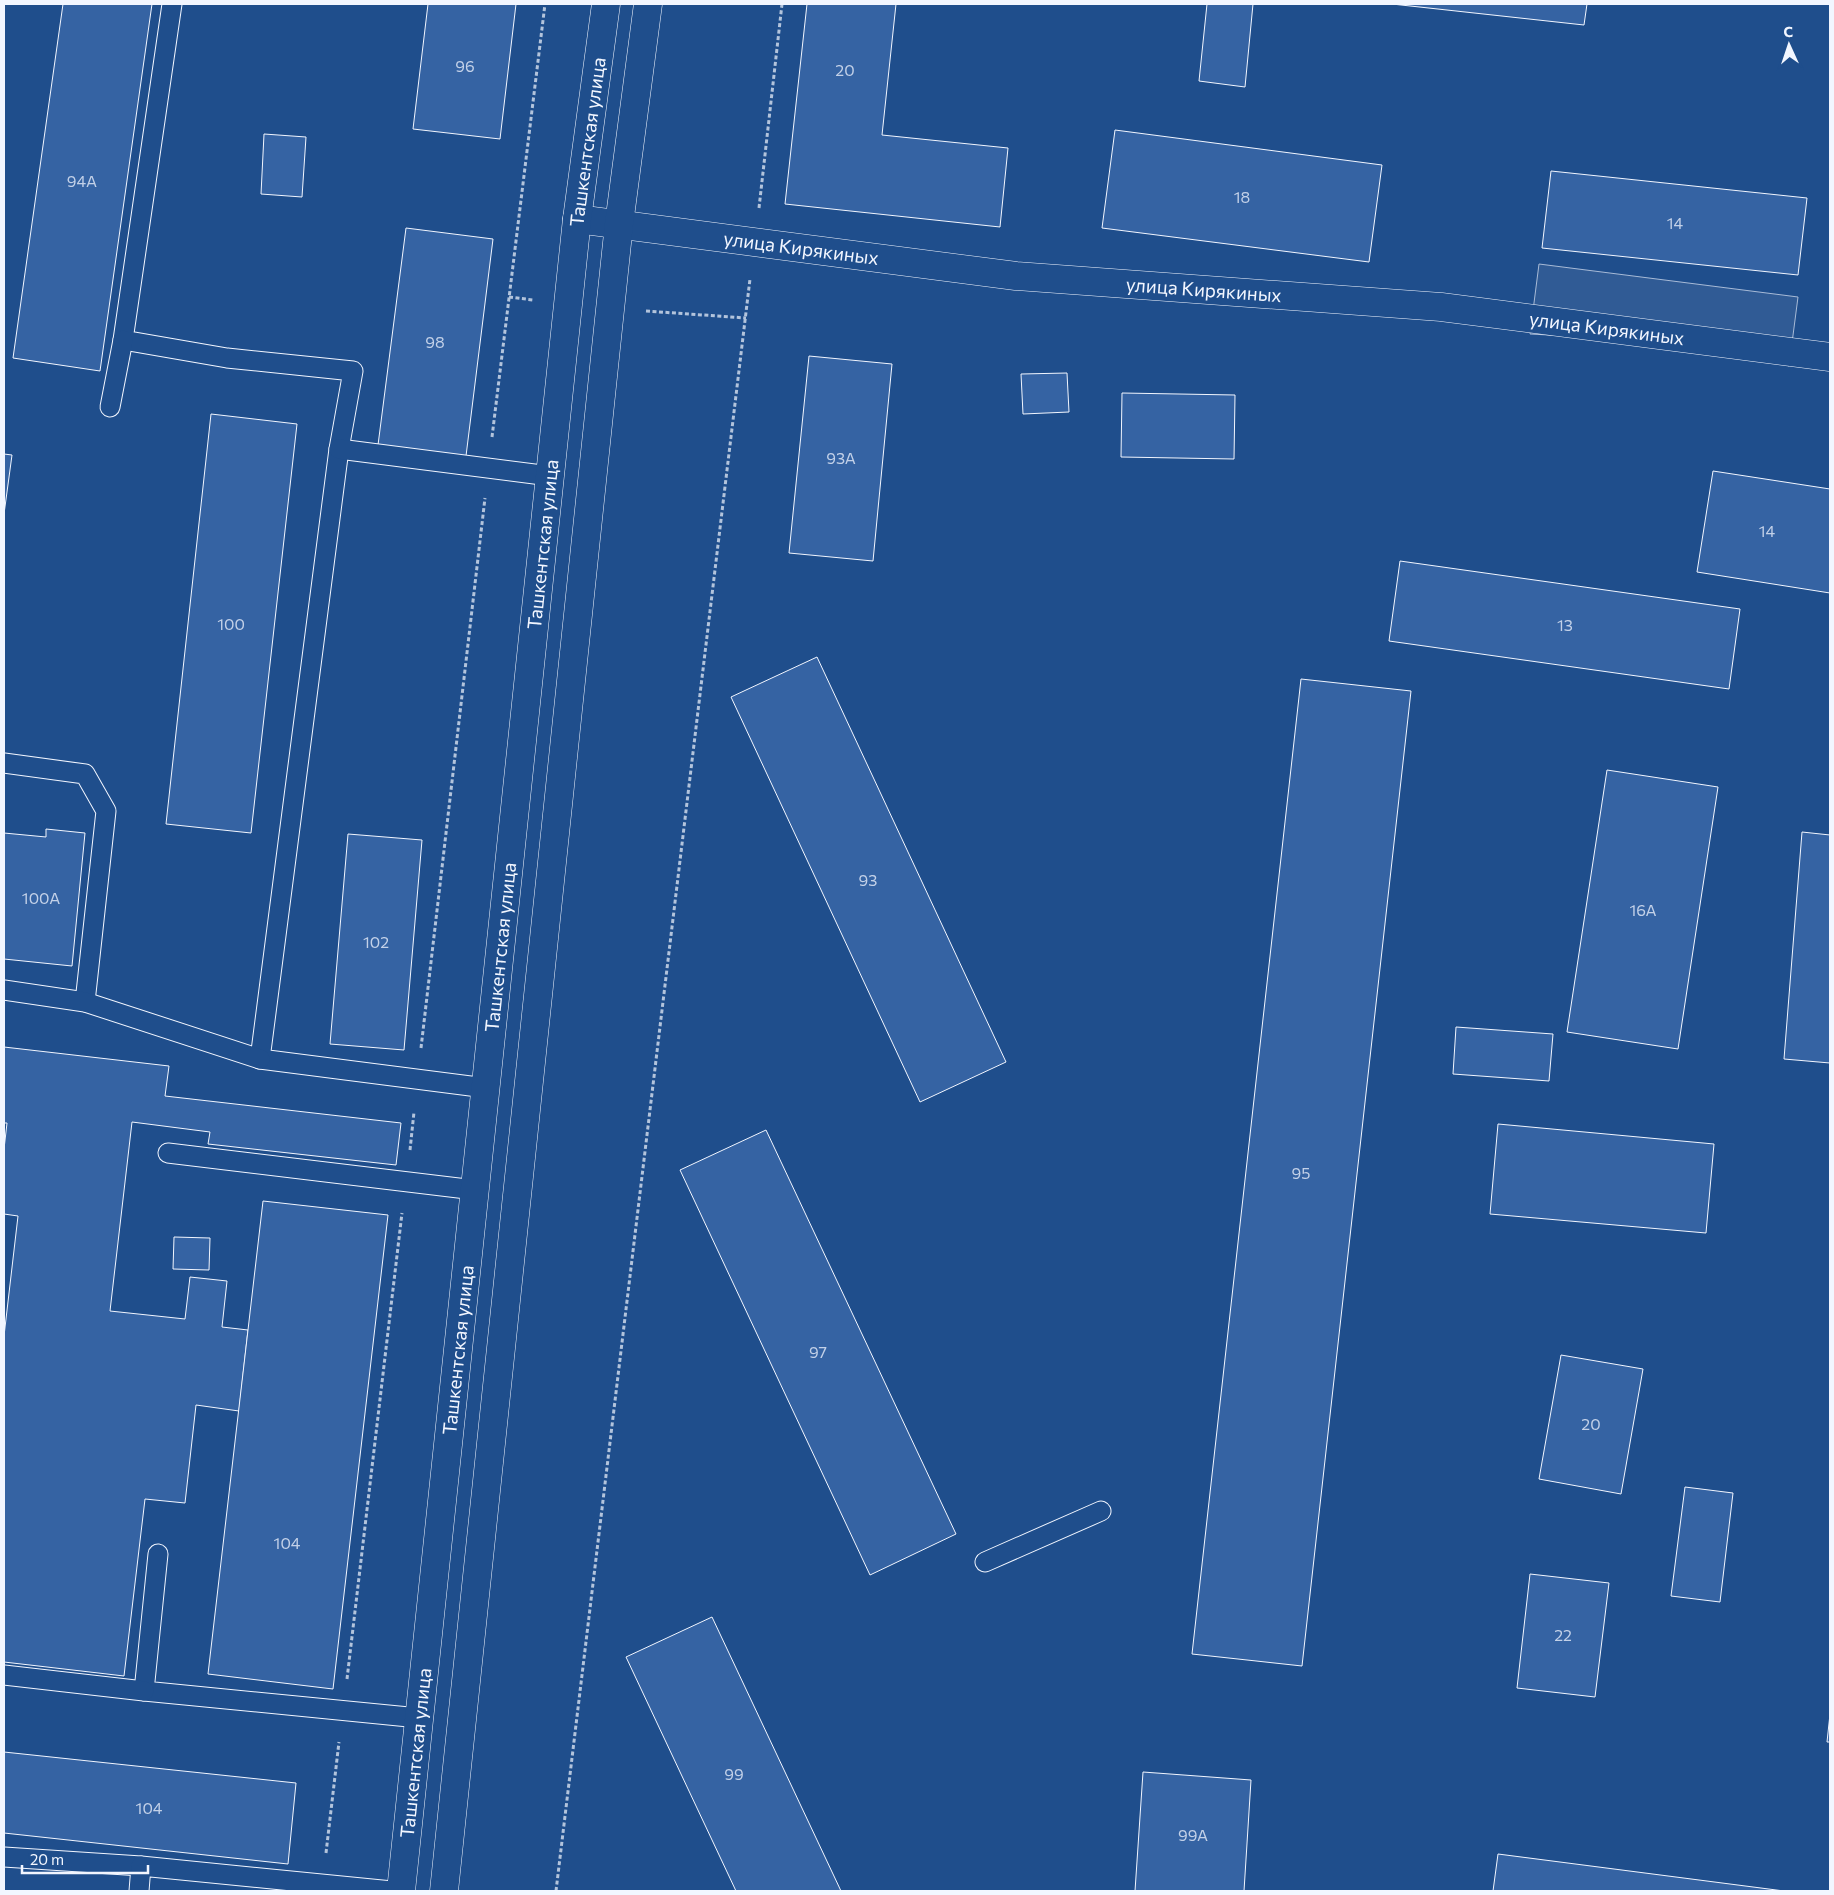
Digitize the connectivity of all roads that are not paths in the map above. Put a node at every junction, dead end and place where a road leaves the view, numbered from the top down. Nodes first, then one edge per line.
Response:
1 (172, 4) edge
2 (606, 4) edge
3 (648, 4) edge
4 (577, 220) junction
5 (619, 224) junction
6 (123, 340) junction
7 (1830, 357) edge
8 (110, 407) dead end
9 (339, 449) junction
10 (550, 476) junction
11 (4, 763) edge
12 (4, 990) edge
13 (85, 1002) junction
14 (260, 1060) junction
15 (486, 1088) junction
16 (168, 1153) dead end
17 (475, 1190) junction
18 (1101, 1510) dead end
19 (158, 1554) dead end
20 (985, 1562) dead end
21 (4, 1675) edge
22 (144, 1691) junction
23 (419, 1718) junction
24 (462, 1724) junction
25 (4, 1857) edge
26 (141, 1866) junction
27 (139, 1891) edge
28 (392, 1891) edge
29 (401, 1891) edge
30 (444, 1891) edge

1 - 6 lane
2 - 4 main road, Ташкентская улица
3 - 5 main road
4 - 5 main road, улица Кирякиных
4 - 10 main road, Ташкентская улица
5 - 7 main road, улица Кирякиных
5 - 24 main road
6 - 8 lane
6 - 9 lane
9 - 10 lane
9 - 14 lane
10 - 15 main road, Ташкентская улица
11 - 13 lane
12 - 13 lane
13 - 14 lane
14 - 15 lane
15 - 17 main road, Ташкентская улица
16 - 17 lane
17 - 23 main road, Ташкентская улица
18 - 20 lane
19 - 22 lane
21 - 22 lane
22 - 23 lane
23 - 24 main road
23 - 29 main road, Ташкентская улица
24 - 30 main road
25 - 26 lane
26 - 27 lane
26 - 28 lane

